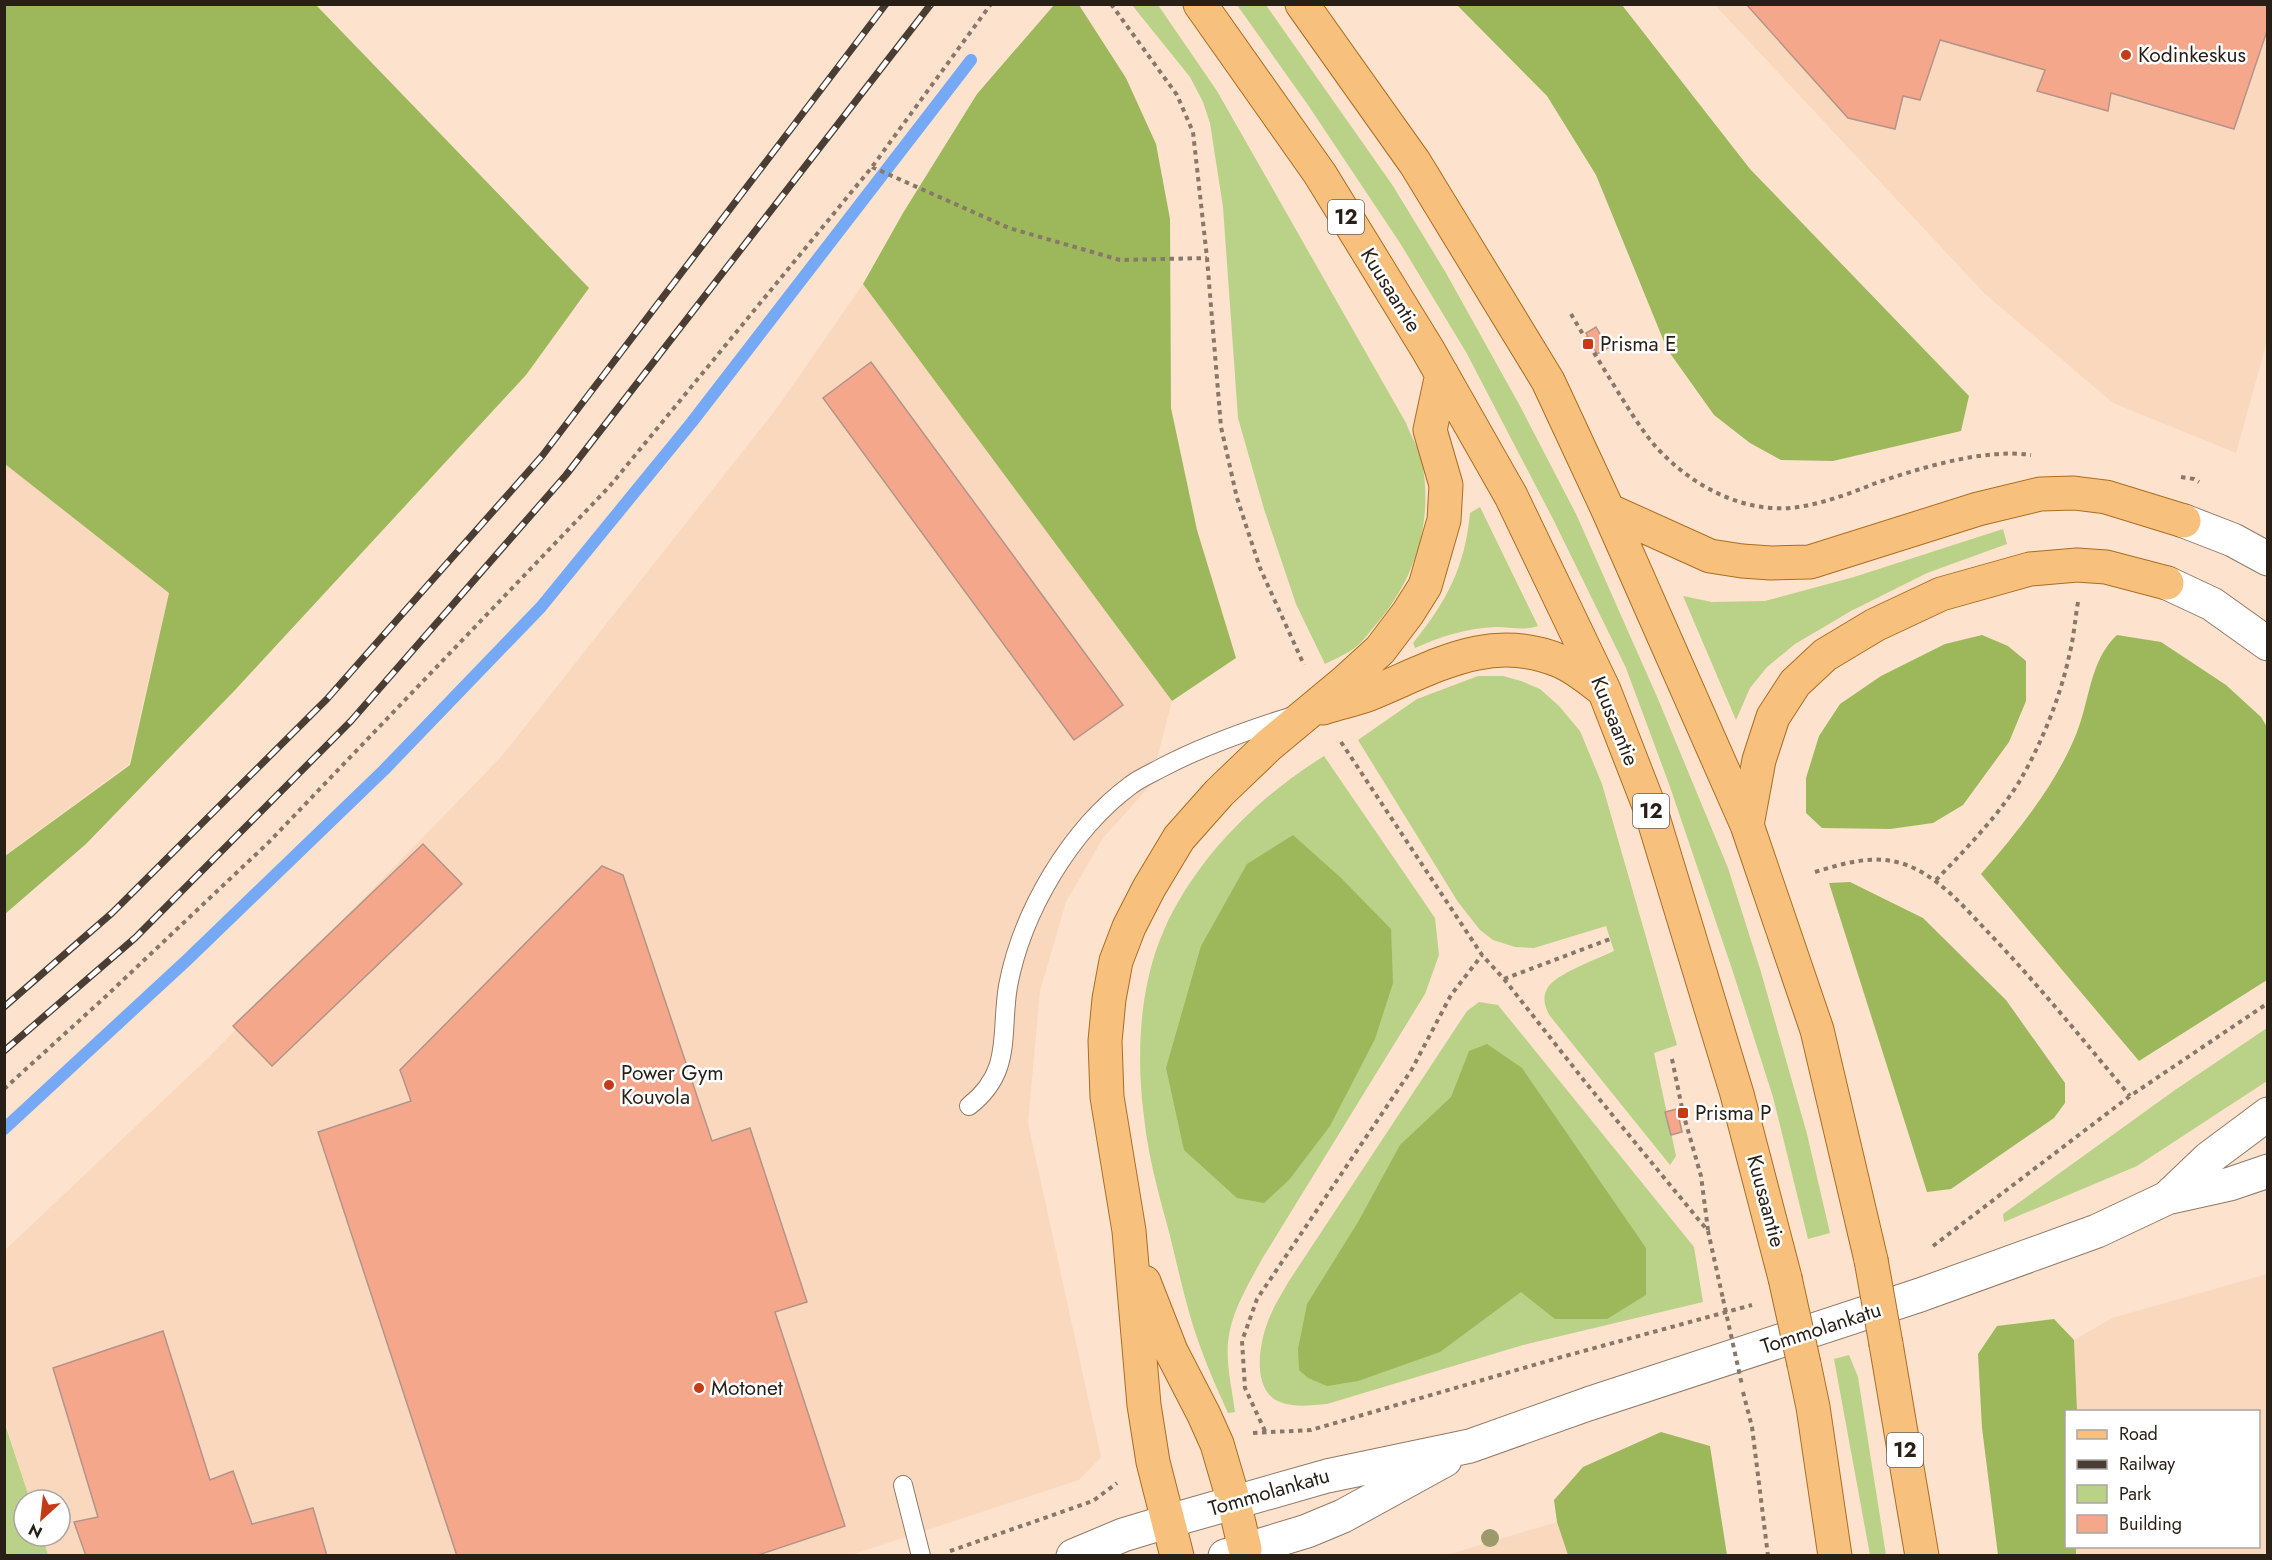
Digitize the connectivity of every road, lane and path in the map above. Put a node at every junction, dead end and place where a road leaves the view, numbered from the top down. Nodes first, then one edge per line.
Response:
1 (991, 4) edge
2 (1111, 4) edge
3 (1200, 4) edge
4 (1302, 4) edge
5 (872, 167) junction
6 (1207, 258) junction
7 (1571, 314) dead end
8 (1442, 374) junction
9 (2034, 455) dead end
10 (1608, 510) junction
11 (2184, 521) joint
12 (2268, 559) edge
13 (2167, 583) joint
14 (2079, 594) dead end
15 (2268, 644) edge
16 (1308, 674) dead end
17 (1604, 690) junction
18 (1310, 711) junction
19 (1339, 739) dead end
20 (1748, 825) junction
21 (1815, 872) dead end
22 (1936, 880) junction
23 (1610, 939) dead end
24 (1482, 955) junction
25 (1504, 979) junction
26 (1672, 1059) dead end
27 (4, 1089) edge
28 (2130, 1096) dead end
29 (969, 1106) dead end
30 (2268, 1114) edge
31 (2268, 1171) edge
32 (2167, 1198) junction
33 (1129, 1231) junction
34 (1708, 1231) junction
35 (1265, 1431) dead end
36 (1470, 1446) junction
37 (1118, 1483) dead end
38 (903, 1485) dead end
39 (1234, 1502) junction
40 (1168, 1521) junction
41 (948, 1552) dead end
42 (1235, 1552) edge
43 (921, 1556) edge
44 (1073, 1556) edge
45 (1178, 1556) edge
46 (1768, 1556) edge
47 (1835, 1556) edge
48 (1922, 1556) edge

1 - 5 path
2 - 6 path
3 - 8 main road, Kuusaantie / 12
4 - 10 main road, 12
5 - 6 path
5 - 27 path
6 - 16 path
7 - 9 path
8 - 17 main road, Kuusaantie / 12
8 - 18 main road
10 - 11 main road
10 - 20 main road, 12
11 - 12 street
13 - 15 street
13 - 20 main road
14 - 22 path
17 - 18 main road
17 - 47 main road, Kuusaantie / 12, bridge
18 - 29 lane
18 - 33 main road
19 - 24 path
20 - 48 main road, 12, bridge
21 - 22 path
22 - 28 path
23 - 25 path
24 - 25 path
24 - 35 path
25 - 34 path
26 - 34 path
30 - 32 street, Tommolankatu
31 - 32 street, Tommolankatu
32 - 36 street, Tommolankatu
33 - 39 main road
33 - 40 main road
34 - 46 path, bridge
36 - 39 street, Tommolankatu
36 - 42 street, Tommolankatu
37 - 41 path
38 - 43 lane
39 - 40 street, Tommolankatu
39 - 42 main road
40 - 44 street, Tommolankatu
40 - 45 main road

